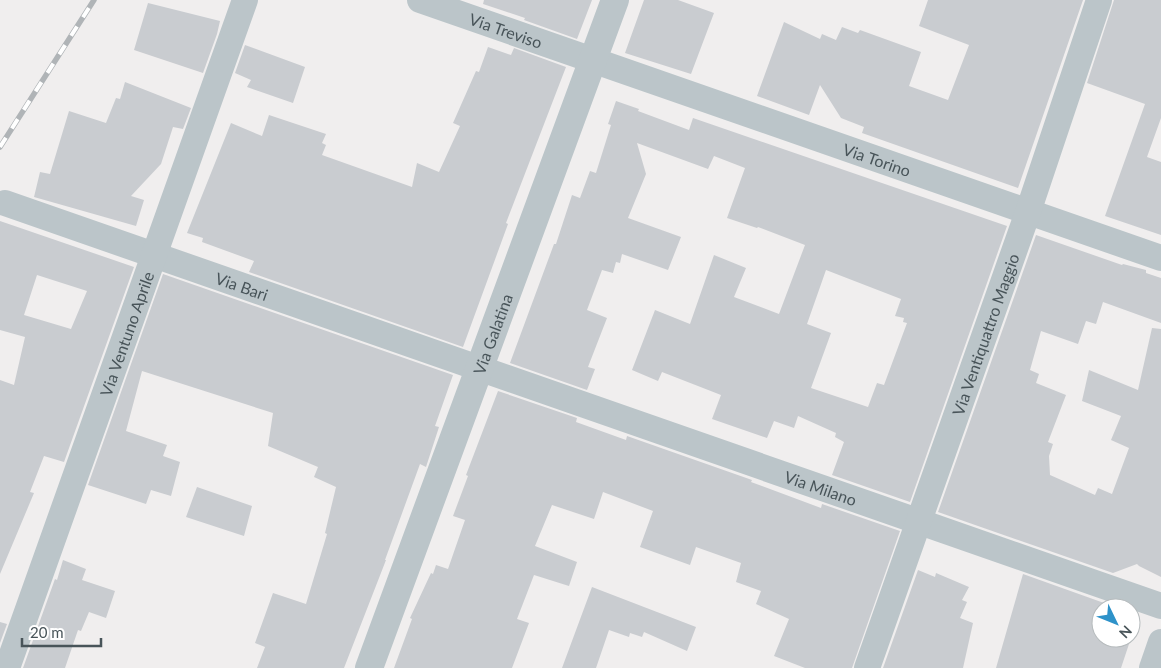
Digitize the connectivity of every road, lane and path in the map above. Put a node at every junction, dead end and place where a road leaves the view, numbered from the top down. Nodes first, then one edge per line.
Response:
1 (245, 0) edge
2 (420, 0) edge
3 (615, 0) edge
4 (1099, 0) edge
5 (593, 59) junction
6 (5, 203) dead end
7 (1028, 212) junction
8 (153, 256) junction
9 (1161, 258) edge
10 (480, 368) junction
11 (918, 521) junction
12 (1161, 606) edge
13 (1161, 642) edge
14 (7, 668) edge
15 (369, 668) edge
16 (867, 668) edge
17 (1152, 668) edge

1 - 8 street, Via Ventuno Aprile
2 - 5 street, Via Treviso
3 - 5 street, Via Galatina
4 - 7 street, Via Ventiquattro Maggio
5 - 7 street, Via Torino
5 - 10 street, Via Galatina
6 - 8 street, Via Bari
7 - 9 street, Via Torino
7 - 11 street, Via Ventiquattro Maggio
8 - 10 street, Via Bari
8 - 14 street, Via Ventuno Aprile
10 - 11 street, Via Milano
10 - 15 street, Via Galatina
11 - 12 street, Via Milano
11 - 16 street, Via Ventiquattro Maggio
13 - 17 street

